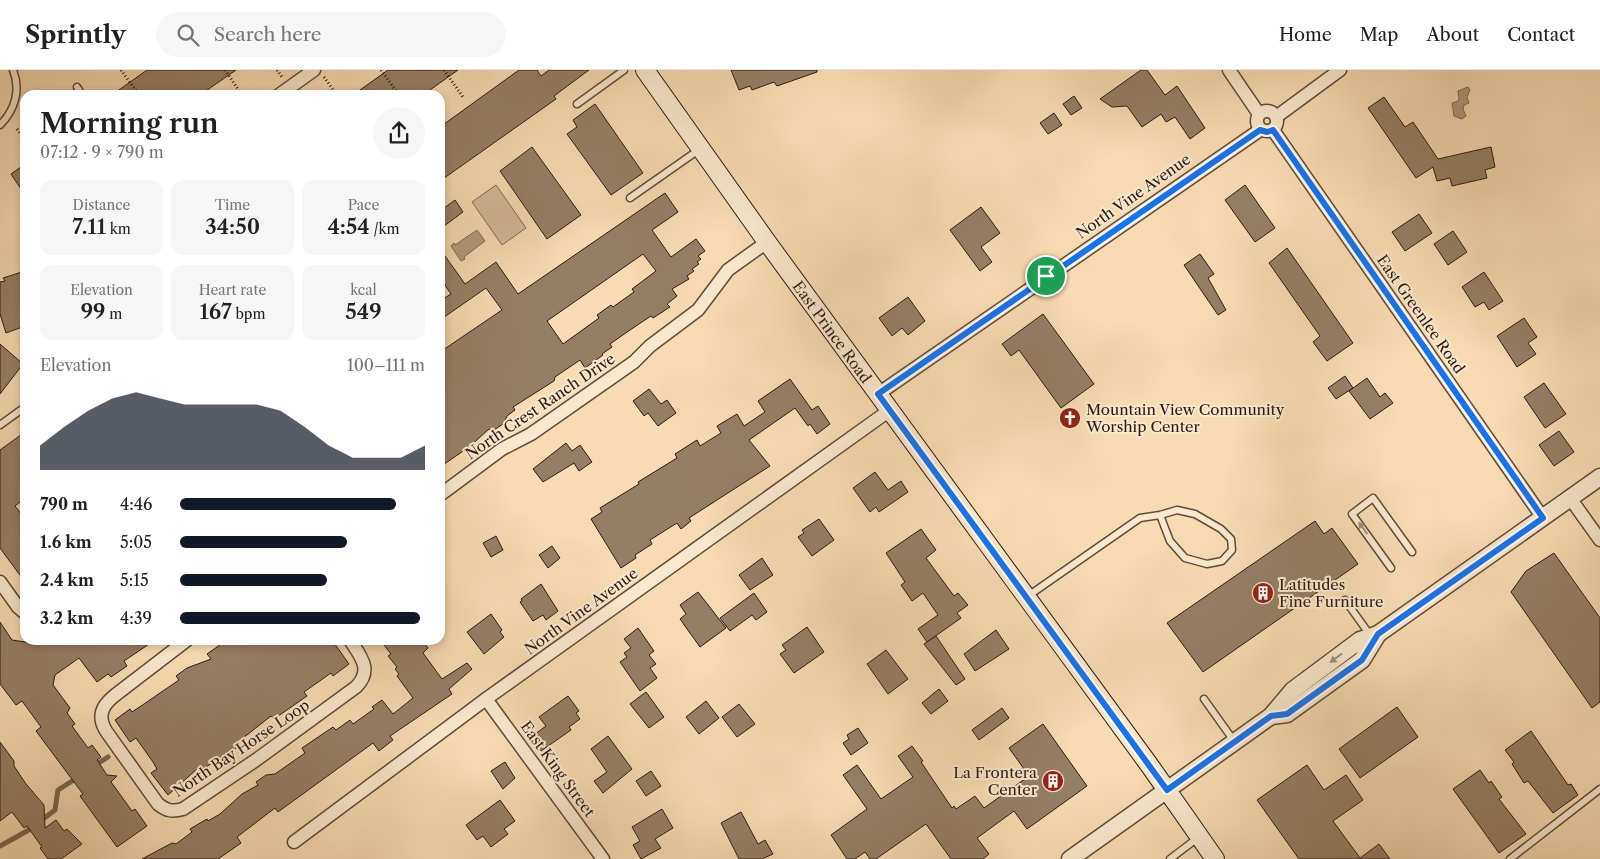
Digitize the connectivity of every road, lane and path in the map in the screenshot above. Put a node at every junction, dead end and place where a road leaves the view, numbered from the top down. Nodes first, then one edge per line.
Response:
1 (12, 70) edge
2 (121, 70) edge
3 (224, 70) edge
4 (314, 70) edge
5 (320, 70) edge
6 (381, 70) edge
7 (444, 70) edge
8 (624, 70) edge
9 (645, 70) edge
10 (1229, 70) edge
11 (1340, 70) edge
12 (77, 87) dead end
13 (79, 90) edge
14 (135, 90) edge
15 (238, 90) edge
16 (286, 90) edge
17 (334, 90) edge
18 (395, 90) edge
19 (463, 97) dead end
20 (576, 104) dead end
21 (1259, 114) junction
22 (1276, 117) junction
23 (0, 125) edge
24 (17, 129) dead end
25 (1267, 130) junction
26 (20, 133) edge
27 (700, 149) junction
28 (630, 198) dead end
29 (767, 242) junction
30 (878, 394) junction
31 (890, 410) junction
32 (20, 411) edge
33 (0, 425) edge
34 (1600, 478) edge
35 (445, 491) edge
36 (1570, 498) junction
37 (1160, 515) junction
38 (1543, 518) junction
39 (1600, 540) edge
40 (1412, 552) dead end
41 (1391, 568) dead end
42 (0, 582) edge
43 (1027, 598) junction
44 (1345, 600) dead end
45 (20, 609) edge
46 (1374, 635) junction
47 (180, 645) edge
48 (353, 645) edge
49 (486, 699) junction
50 (1204, 699) dead end
51 (1235, 742) junction
52 (1600, 789) edge
53 (1167, 790) junction
54 (1200, 837) junction
55 (294, 842) dead end
56 (603, 859) edge
57 (1070, 859) edge
58 (1170, 859) edge
59 (1215, 859) edge
60 (1510, 859) edge

1 - 23 lane
2 - 14 path
3 - 15 path
4 - 16 street
5 - 17 path
6 - 18 path
7 - 19 path
8 - 20 lane
9 - 27 main road, East Prince Road
10 - 21 street
11 - 22 street
12 - 13 lane
21 - 22 street
21 - 25 street
22 - 25 street
24 - 26 path
25 - 30 street, North Vine Avenue
25 - 38 street, East Greenlee Road
27 - 28 lane
27 - 29 main road, East Prince Road
29 - 30 main road, East Prince Road
29 - 35 street, North Crest Ranch Drive
30 - 31 main road, East Prince Road
31 - 43 main road, East Prince Road
31 - 49 street, North Vine Avenue
32 - 33 lane
34 - 36 street
36 - 38 street
36 - 39 street
37 - 37 lane
37 - 43 lane
38 - 46 street
41 -> 40 lane
42 - 45 street
43 - 53 main road, East Prince Road
44 - 46 lane
46 - 51 street
47 - 48 street, North Bay Horse Loop
49 - 55 street, North Vine Avenue
49 - 56 street, East King Street
50 - 51 lane
51 - 53 street
52 - 60 lane
53 - 54 main road, East Prince Road
53 - 57 street
54 - 58 lane
54 - 59 main road, East Prince Road

